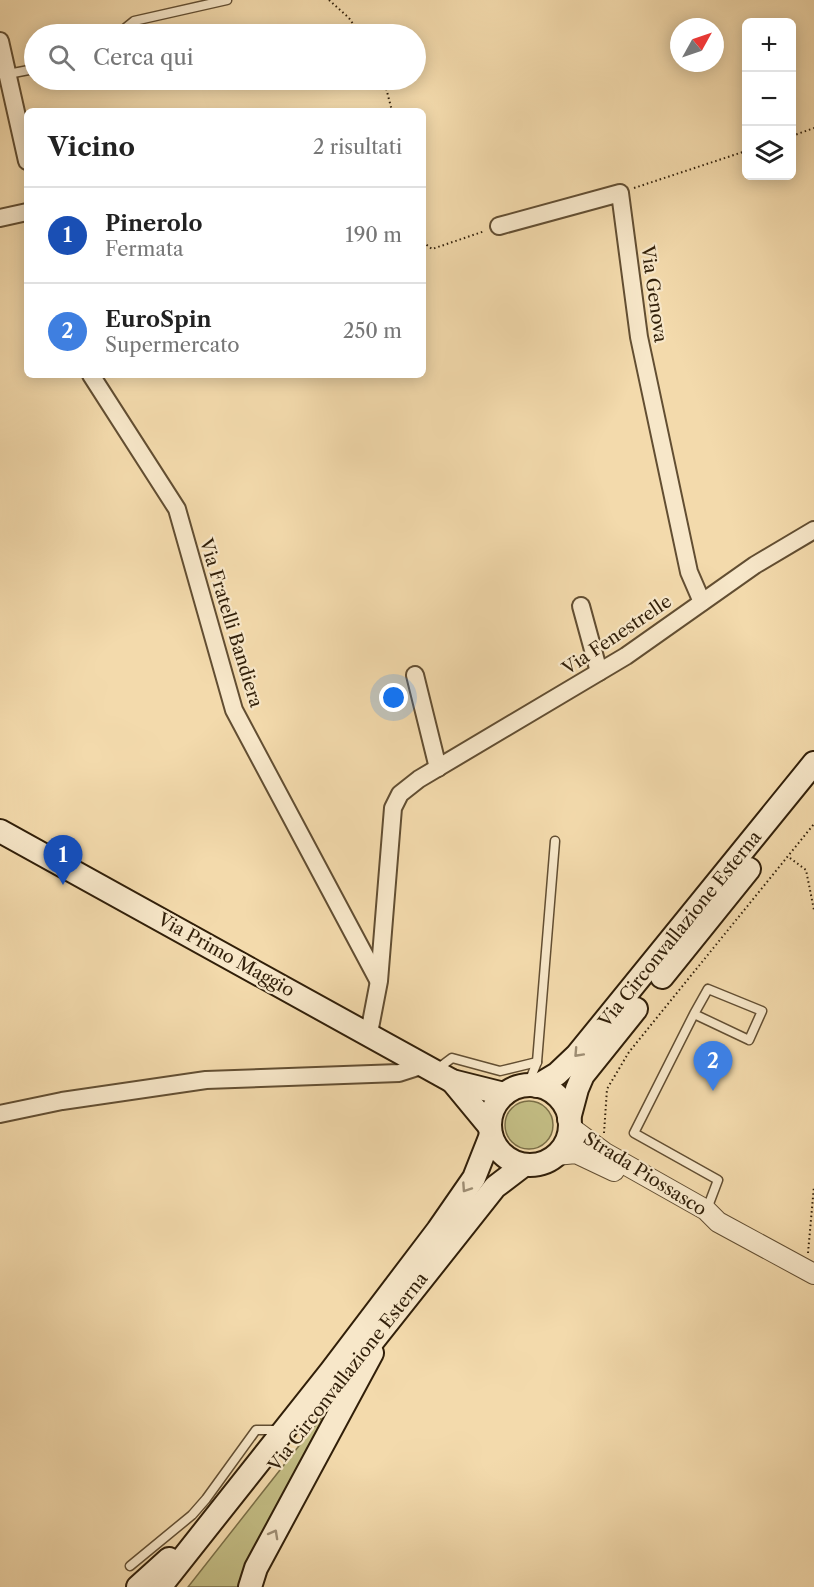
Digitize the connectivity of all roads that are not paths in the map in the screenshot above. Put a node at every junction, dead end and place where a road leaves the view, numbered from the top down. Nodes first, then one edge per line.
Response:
1 (227, 0) edge
2 (130, 24) edge
3 (0, 41) edge
4 (24, 71) edge
5 (9, 74) junction
6 (24, 146) edge
7 (24, 213) edge
8 (0, 218) edge
9 (500, 226) road end
10 (92, 378) edge
11 (814, 530) edge
12 (702, 602) junction
13 (581, 606) dead end
14 (599, 672) junction
15 (415, 675) dead end
16 (814, 763) edge
17 (438, 768) junction
18 (814, 786) edge
19 (0, 831) edge
20 (555, 841) dead end
21 (379, 981) junction
22 (694, 1014) junction
23 (369, 1033) junction
24 (537, 1062) junction
25 (437, 1072) junction
26 (533, 1085) junction
27 (504, 1094) junction
28 (0, 1114) edge
29 (569, 1123) junction
30 (490, 1131) junction
31 (556, 1155) junction
32 (524, 1165) junction
33 (712, 1216) junction
34 (810, 1272) edge
35 (377, 1323) junction
36 (284, 1430) junction
37 (221, 1511) junction
38 (130, 1566) dead end
39 (138, 1587) edge
40 (160, 1587) edge
41 (177, 1587) edge
42 (250, 1587) edge

1 - 2 lane
3 - 5 street
4 - 5 lane
5 - 6 street
7 - 8 street
9 - 12 street, Via Genova
10 - 21 street, Via Fratelli Bandiera
11 - 12 street, Via Fenestrelle
12 - 14 street, Via Fenestrelle
13 - 14 street
14 - 17 street, Via Fenestrelle
15 - 17 street
16 -> 26 main road, Via Circonvallazione Esterna
17 - 21 street, Via Fenestrelle
18 - 29 main road, Via Circonvallazione Esterna
19 - 23 main road, Via Primo Maggio
20 - 24 lane
21 - 23 street, Via Fenestrelle
22 - 22 lane
22 - 33 lane
23 - 25 main road, Via Primo Maggio
24 - 25 lane
24 - 26 lane
25 - 27 main road, Via Primo Maggio
25 - 28 street
25 - 30 main road, Via Primo Maggio
26 - 27 main road
26 - 29 main road
27 - 30 main road
29 - 31 main road
29 - 33 street, Strada Piossasco
30 - 32 main road
30 -> 35 main road, Via Circonvallazione Esterna
31 - 32 main road
31 - 33 street, Strada Piossasco
32 - 35 main road, Via Circonvallazione Esterna
33 - 34 street, Strada Piossasco
35 - 36 main road, Via Circonvallazione Esterna
35 - 41 main road, Via Circonvallazione Esterna
42 -> 35 main road
36 - 37 main road, Via Circonvallazione Esterna
36 - 38 lane, Via Circonvallazione Esterna
37 - 39 main road
37 - 40 main road, Via Circonvallazione Esterna

